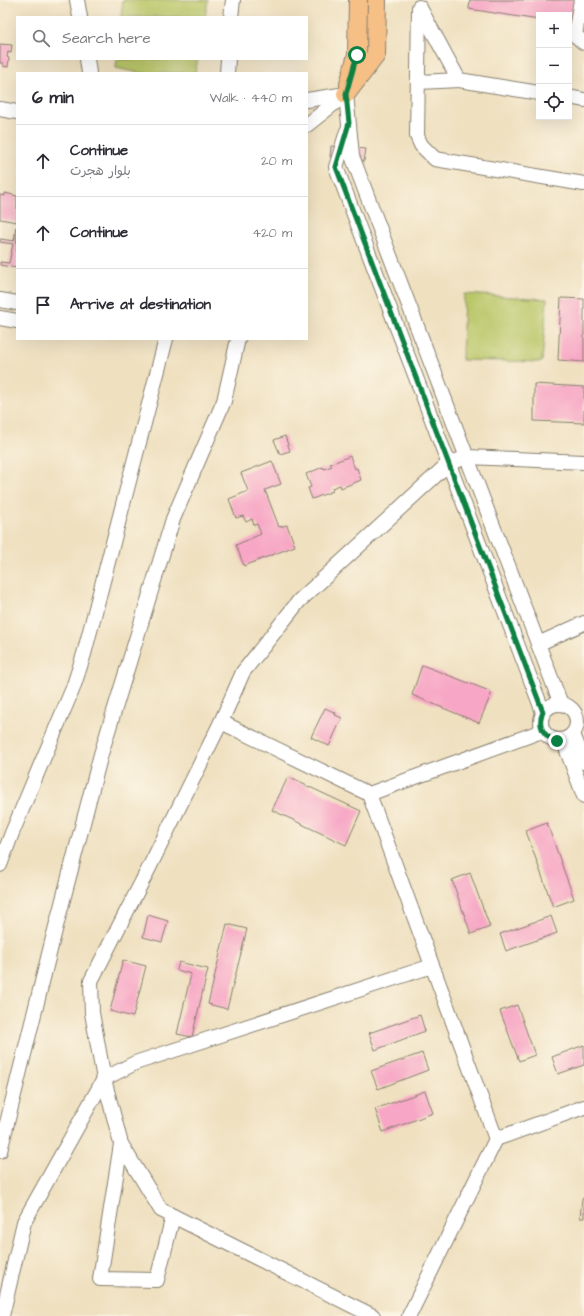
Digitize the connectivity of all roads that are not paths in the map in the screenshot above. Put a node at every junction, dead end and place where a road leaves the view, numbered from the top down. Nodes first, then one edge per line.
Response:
1 (78, 0) edge
2 (233, 0) edge
3 (358, 0) edge
4 (377, 0) edge
5 (581, 0) edge
6 (420, 3) edge
7 (80, 16) edge
8 (231, 16) edge
9 (584, 43) edge
10 (87, 60) edge
11 (228, 60) edge
12 (89, 72) edge
13 (227, 72) edge
14 (459, 80) junction
15 (418, 82) junction
16 (536, 92) edge
17 (346, 94) junction
18 (584, 96) edge
19 (572, 98) edge
20 (308, 100) edge
21 (584, 100) edge
22 (0, 109) edge
23 (16, 112) edge
24 (349, 123) junction
25 (308, 124) edge
26 (584, 184) edge
27 (0, 300) edge
28 (16, 303) edge
29 (0, 318) edge
30 (16, 321) edge
31 (166, 340) edge
32 (238, 340) edge
33 (467, 457) junction
34 (584, 462) edge
35 (448, 464) junction
36 (584, 623) edge
37 (538, 644) junction
38 (561, 704) junction
39 (579, 710) edge
40 (543, 712) junction
41 (221, 722) junction
42 (542, 731) junction
43 (568, 737) junction
44 (584, 762) edge
45 (369, 794) junction
46 (584, 796) edge
47 (0, 865) edge
48 (432, 966) junction
49 (104, 1079) junction
50 (584, 1107) edge
51 (496, 1139) junction
52 (121, 1144) junction
53 (0, 1151) edge
54 (173, 1216) junction
55 (2, 1316) edge
56 (373, 1316) edge
57 (409, 1316) edge

1 - 7 lane
2 - 8 lane
3 - 17 main road
4 - 17 main road
5 - 9 lane
6 - 14 lane
6 - 15 lane
10 - 12 lane
11 - 13 lane
14 - 15 lane
14 - 16 lane
15 - 26 lane
17 - 20 lane
17 - 24 lane
17 - 25 lane
18 - 21 lane
19 - 21 lane
22 - 23 lane
24 - 33 lane
24 - 35 lane
27 - 28 lane
29 - 30 lane
31 - 47 lane
32 - 53 lane
33 - 34 lane
33 - 35 lane
33 - 37 lane
35 - 40 lane
35 - 41 lane
36 - 37 lane
37 - 38 lane
38 - 39 lane
38 - 40 lane
39 - 43 lane
40 - 42 lane
41 - 45 lane
41 - 49 lane
42 - 43 lane
42 - 45 lane
43 - 44 lane
43 - 46 lane
45 - 48 lane
48 - 49 lane
48 - 51 lane
49 - 52 lane
49 - 55 lane
50 - 51 lane
51 - 57 lane
52 - 54 lane
52 - 54 lane
54 - 56 lane

